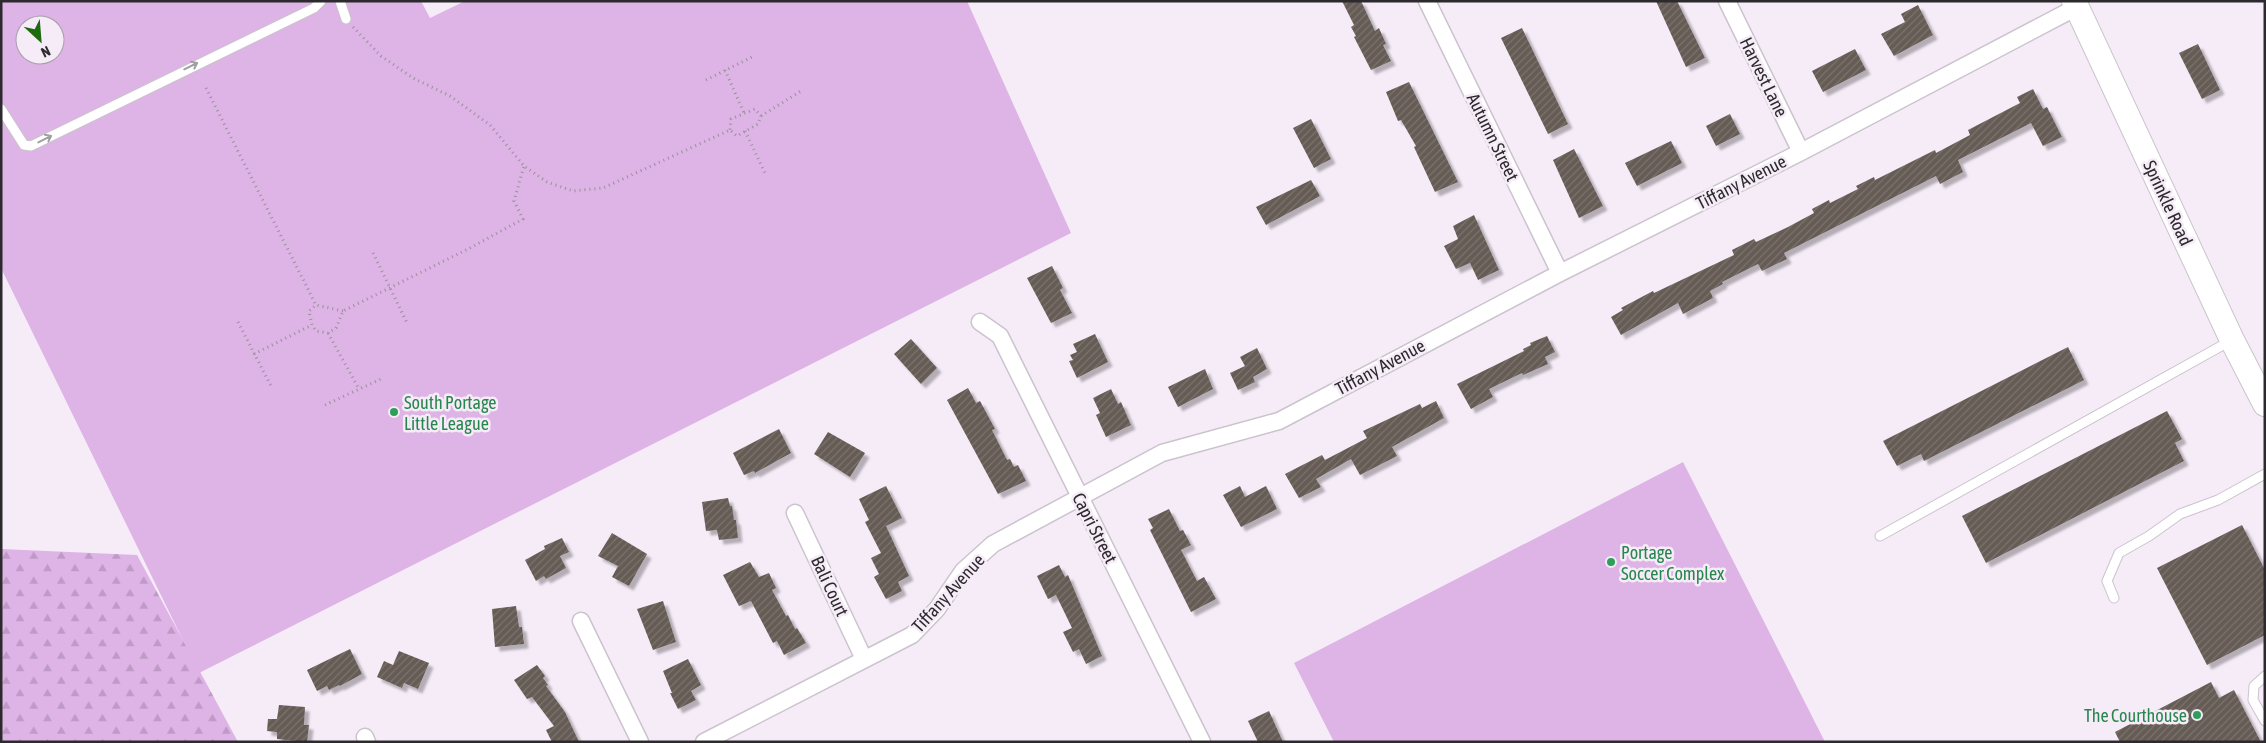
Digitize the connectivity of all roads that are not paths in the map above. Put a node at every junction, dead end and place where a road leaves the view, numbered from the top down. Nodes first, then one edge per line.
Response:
1 (321, 1) edge
2 (340, 1) edge
3 (1427, 1) edge
4 (1727, 1) edge
5 (2076, 4) edge
6 (346, 20) road end
7 (1, 108) edge
8 (1801, 152) junction
9 (1560, 273) junction
10 (980, 322) dead end
11 (2232, 340) junction
12 (2265, 404) edge
13 (2265, 474) edge
14 (1080, 498) junction
15 (795, 514) dead end
16 (1880, 536) dead end
17 (2114, 598) dead end
18 (581, 621) dead end
19 (864, 660) junction
20 (2265, 676) edge
21 (2265, 721) edge
22 (640, 742) edge
23 (704, 742) edge
24 (1202, 742) edge

7 -> 1 lane
2 - 6 lane
3 - 9 street, Autumn Street
4 - 8 street, Harvest Lane
5 - 8 street, Tiffany Avenue
5 - 11 main road, Sprinkle Road
8 - 9 street, Tiffany Avenue
9 - 14 street, Tiffany Avenue
10 - 14 street, Capri Street
11 - 12 main road, Sprinkle Road
11 - 16 lane
13 - 17 lane
14 - 19 street, Tiffany Avenue
14 - 24 street, Capri Street
15 - 19 street, Bali Court
18 - 22 street
19 - 23 street, Tiffany Avenue
20 - 21 lane

